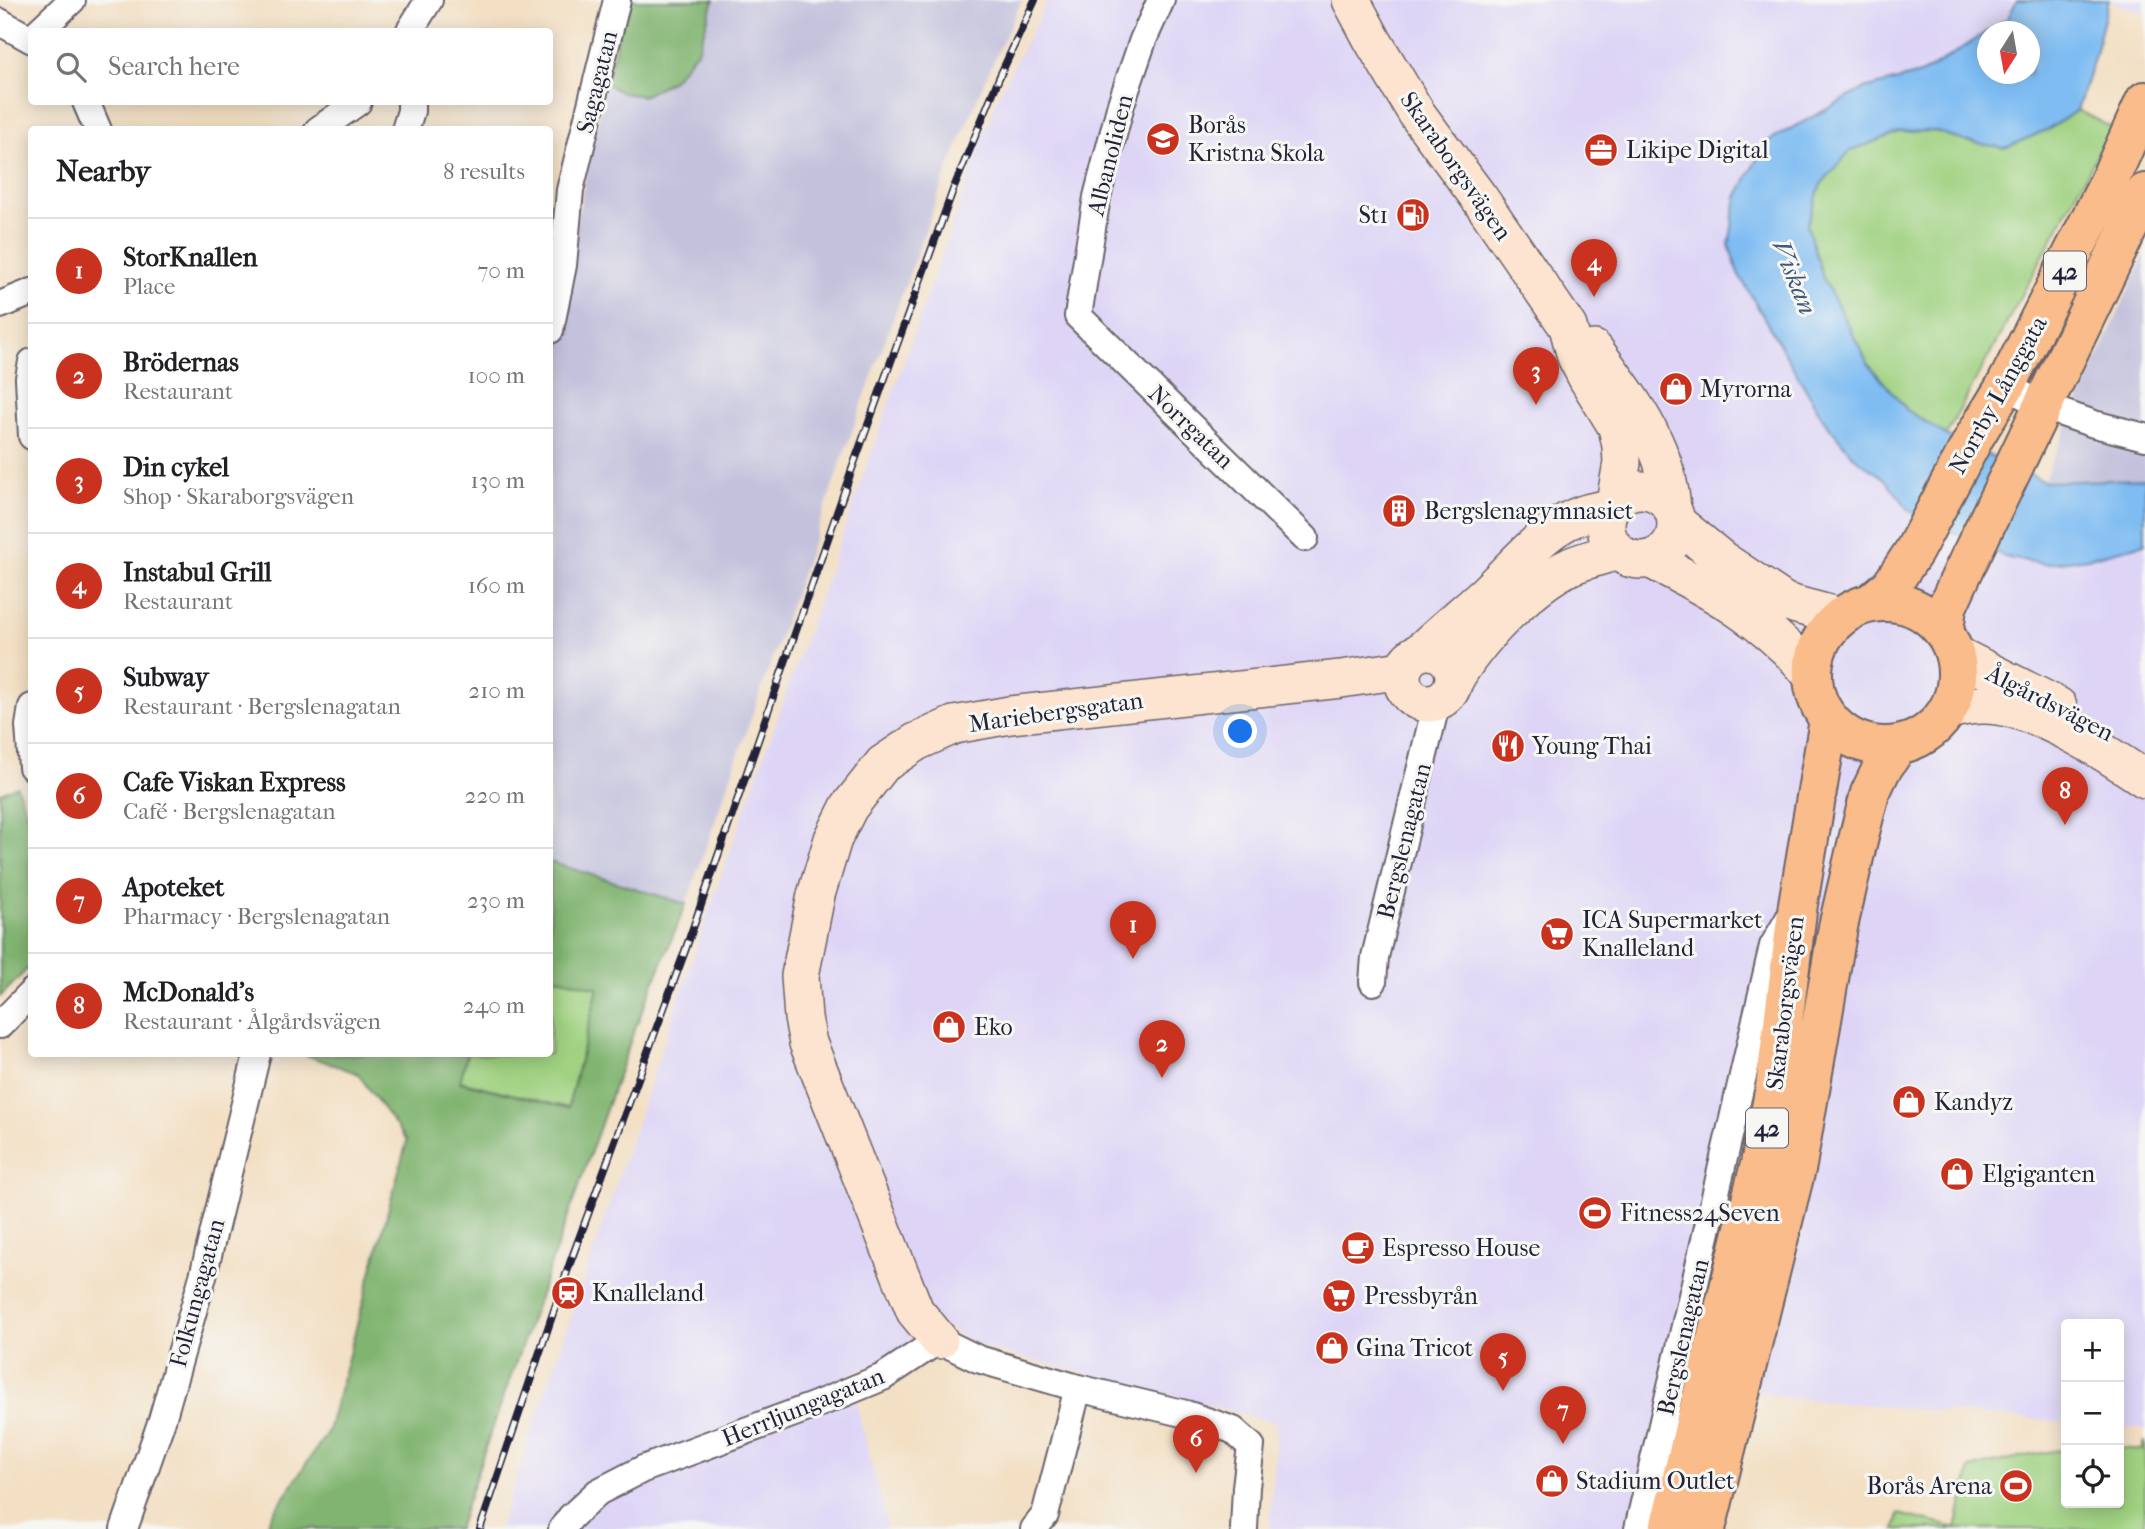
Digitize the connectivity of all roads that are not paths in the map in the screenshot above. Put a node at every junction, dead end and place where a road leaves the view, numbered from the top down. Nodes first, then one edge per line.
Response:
1 (72, 0) edge
2 (429, 0) edge
3 (617, 0) edge
4 (1161, 0) edge
5 (1352, 0) edge
6 (0, 22) edge
7 (42, 28) edge
8 (412, 28) edge
9 (28, 37) edge
10 (2145, 101) edge
11 (87, 105) edge
12 (354, 105) edge
13 (411, 105) edge
14 (96, 126) edge
15 (324, 126) edge
16 (406, 126) edge
17 (2145, 193) edge
18 (28, 295) edge
19 (0, 305) edge
20 (553, 315) edge
21 (1078, 316) joint
22 (1568, 327) junction
23 (2006, 385) junction
24 (2042, 406) junction
25 (2145, 437) edge
26 (1613, 506) junction
27 (1674, 515) junction
28 (1305, 538) dead end
29 (1633, 555) junction
30 (1856, 610) junction
31 (1949, 642) junction
32 (1412, 661) junction
33 (1813, 677) junction
34 (1445, 692) junction
35 (1947, 712) junction
36 (1829, 720) junction
37 (1898, 746) junction
38 (2145, 754) edge
39 (2145, 779) edge
40 (1798, 904) junction
41 (1373, 982) dead end
42 (28, 996) edge
43 (0, 1026) edge
44 (256, 1057) edge
45 (939, 1340) junction
46 (1078, 1388) junction
47 (124, 1529) edge
48 (562, 1529) edge
49 (1034, 1529) edge
50 (1244, 1529) edge
51 (1638, 1529) edge
52 (1669, 1529) edge
53 (1706, 1529) edge

1 - 7 street
2 - 8 street
3 - 20 street, Sagagatan
4 - 21 street, Albanoliden
5 - 22 street, Skaraborgsvägen
6 - 9 street
10 - 23 main road, Norrby Långgata / 42
11 - 14 street
12 - 15 street
13 - 16 street
17 - 24 main road, Norrby Långgata / 42
18 - 19 street
21 - 28 street, Norrgatan
22 - 26 street, Skaraborgsvägen
22 - 27 street, Skaraborgsvägen
23 - 24 street
23 - 30 main road, Norrby Långgata / 42
24 - 25 street
24 - 31 main road, Norrby Långgata / 42
26 - 27 street
26 - 29 street
26 - 32 street
27 - 29 street
27 - 30 street
29 - 33 street
29 - 34 street, Bergslenagatan
30 - 31 main road
30 - 33 main road, 42
31 - 35 main road, 42
31 - 38 street, Ålgårdsvägen
32 - 34 street
32 - 45 street, Mariebergsgatan
33 - 36 main road, 42
34 - 41 street, Bergslenagatan
35 - 37 main road
35 - 39 street, Ålgårdsvägen
36 - 37 main road
36 - 40 main road, Skaraborgsvägen / 42
37 - 53 main road, Skaraborgsvägen / 42
40 - 51 street, Bergslenagatan
40 - 52 main road, Skaraborgsvägen / 42
42 - 43 street
44 - 47 street, Folkungagatan
45 - 46 street
45 - 48 street, Herrljungagatan
46 - 49 street
46 - 50 street

